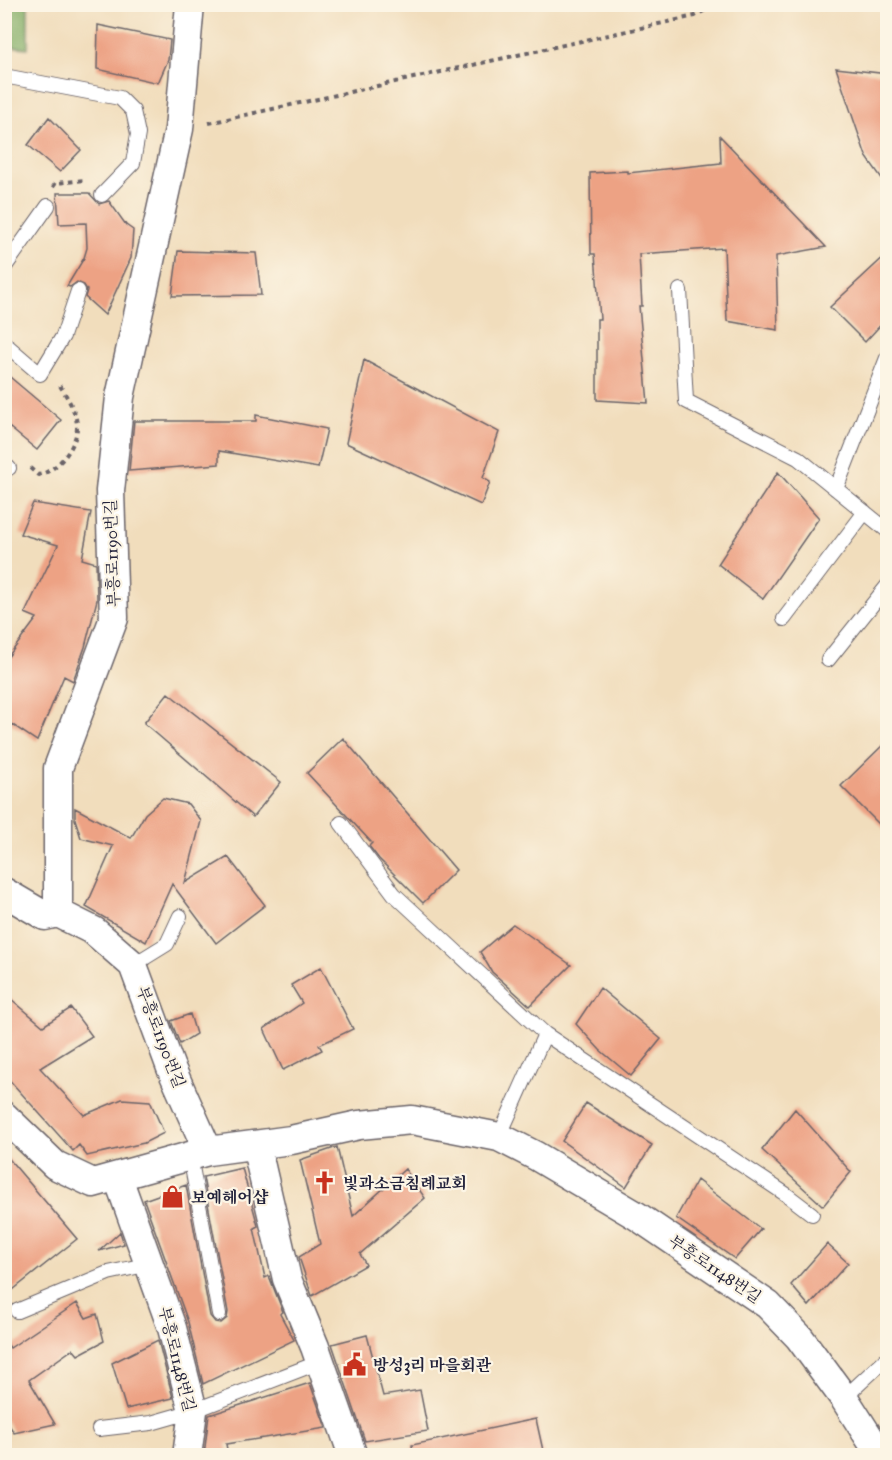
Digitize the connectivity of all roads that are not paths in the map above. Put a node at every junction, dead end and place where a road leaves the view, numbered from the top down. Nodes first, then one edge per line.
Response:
1 (190, 4) edge
2 (4, 76) edge
3 (105, 192) road end
4 (48, 206) dead end
5 (4, 268) edge
6 (680, 290) dead end
7 (78, 291) dead end
8 (4, 343) edge
9 (887, 358) edge
10 (837, 489) junction
11 (865, 512) junction
12 (888, 531) edge
13 (888, 585) edge
14 (784, 619) dead end
15 (828, 660) dead end
16 (341, 823) dead end
17 (4, 892) edge
18 (58, 913) junction
19 (180, 916) dead end
20 (134, 964) junction
21 (545, 1034) junction
22 (4, 1116) edge
23 (499, 1137) junction
24 (256, 1145) junction
25 (199, 1154) junction
26 (118, 1178) junction
27 (812, 1214) dead end
28 (150, 1264) junction
29 (16, 1311) dead end
30 (219, 1314) dead end
31 (888, 1357) edge
32 (320, 1362) junction
33 (844, 1398) junction
34 (193, 1411) junction
35 (99, 1429) dead end
36 (187, 1455) edge
37 (353, 1455) edge
38 (881, 1455) edge

1 - 18 street, 부흥로1190번길
2 - 3 lane
4 - 5 lane
6 - 10 lane
7 - 8 lane
9 - 10 lane
10 - 11 lane
11 - 12 lane
11 - 14 lane
13 - 15 lane
16 - 21 lane
17 - 18 street
18 - 20 street, 부흥로1190번길
19 - 20 lane
20 - 25 street, 부흥로1190번길
21 - 23 lane
21 - 27 lane
22 - 26 street, 부흥로1148번길
23 - 24 street, 부흥로1148번길
23 - 33 street, 부흥로1148번길
24 - 25 street, 부흥로1148번길
24 - 32 street
25 - 26 street, 부흥로1148번길
25 - 30 lane
26 - 28 street, 부흥로1148번길
28 - 29 lane
28 - 34 street, 부흥로1148번길
31 - 33 lane
32 - 34 lane
32 - 37 street
33 - 38 street, 부흥로1148번길
34 - 35 lane
34 - 36 street, 부흥로1148번길

